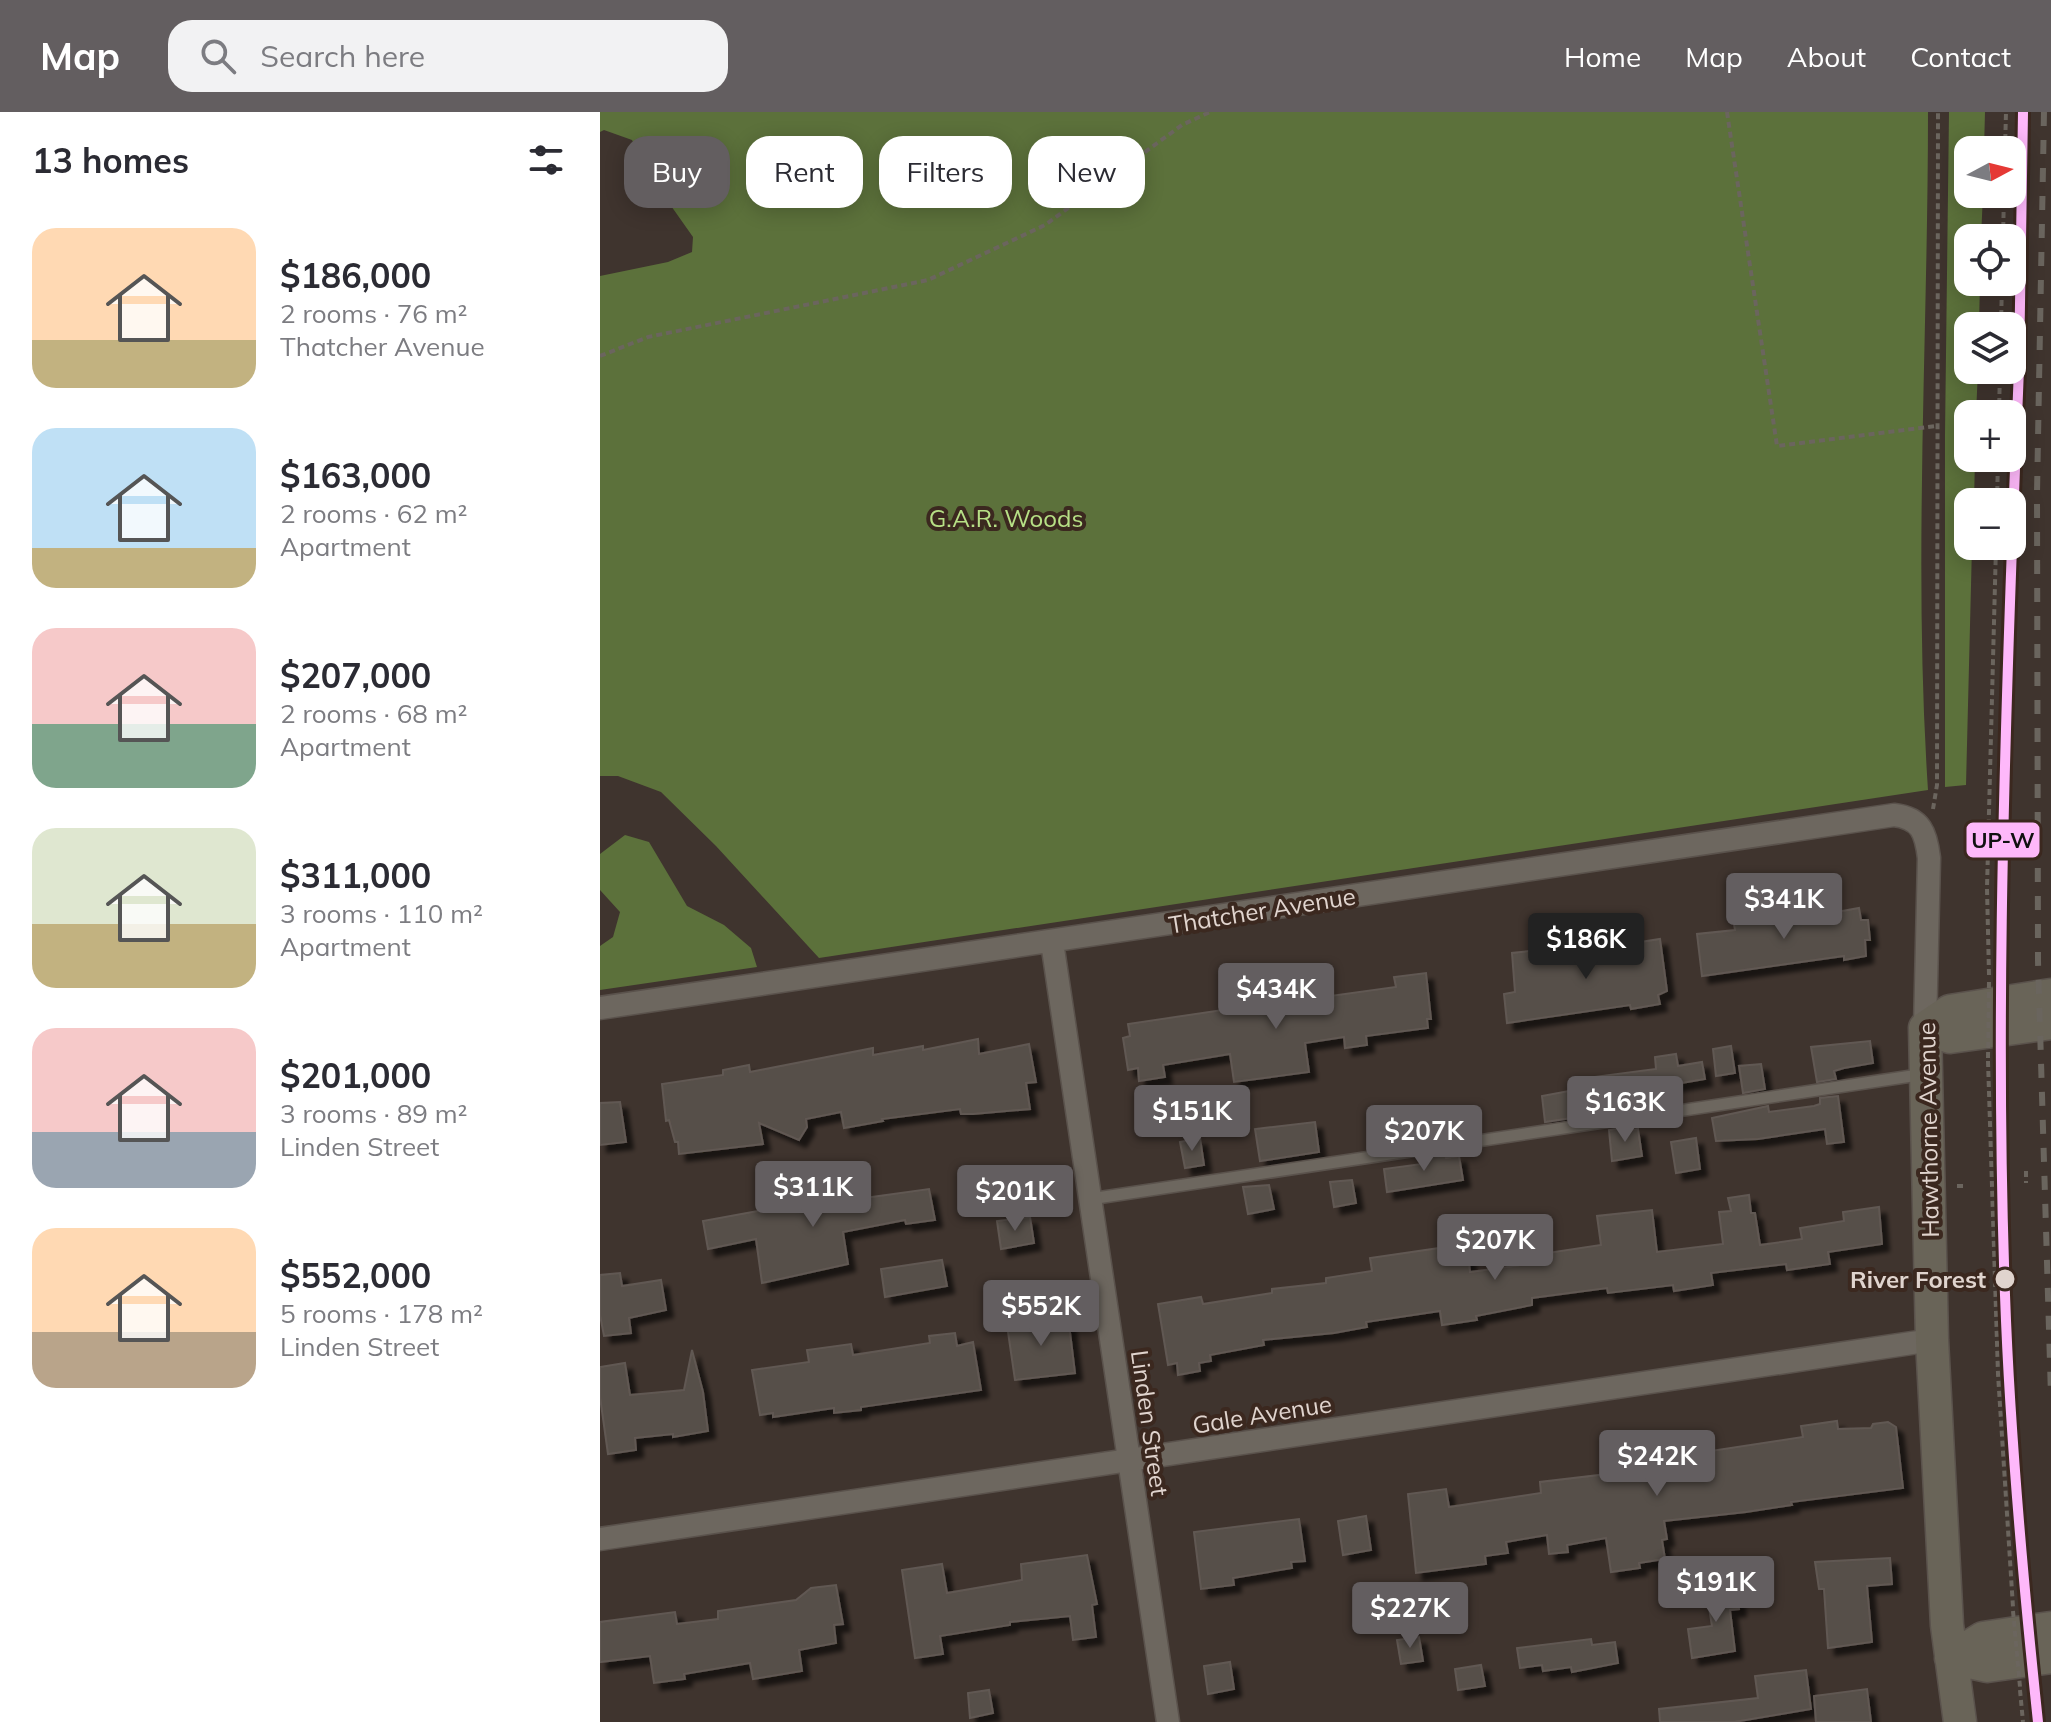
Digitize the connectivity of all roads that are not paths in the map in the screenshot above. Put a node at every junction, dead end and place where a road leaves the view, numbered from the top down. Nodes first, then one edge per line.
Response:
1 (1920, 828) joint
2 (1052, 942) junction
3 (2051, 995) edge
4 (600, 1008) edge
5 (2051, 1023) edge
6 (1925, 1028) junction
7 (1926, 1074) junction
8 (1090, 1199) junction
9 (1932, 1340) junction
10 (1129, 1460) junction
11 (600, 1539) edge
12 (2051, 1628) edge
13 (2051, 1657) edge
14 (1951, 1658) junction
15 (1168, 1722) edge
16 (1960, 1722) edge

1 - 2 street, Thatcher Avenue
1 - 6 street, Hawthorne Avenue
2 - 4 street, Thatcher Avenue
2 - 8 street, Linden Street
3 - 6 street
5 - 6 street
6 - 7 street, Hawthorne Avenue
7 - 8 lane
7 - 9 street, Hawthorne Avenue
8 - 10 street, Linden Street
9 - 10 street, Gale Avenue
9 - 14 street, Hawthorne Avenue
10 - 11 street, Gale Avenue
10 - 15 street, Linden Street
12 - 14 street
13 - 14 street
14 - 16 street, Hawthorne Avenue

